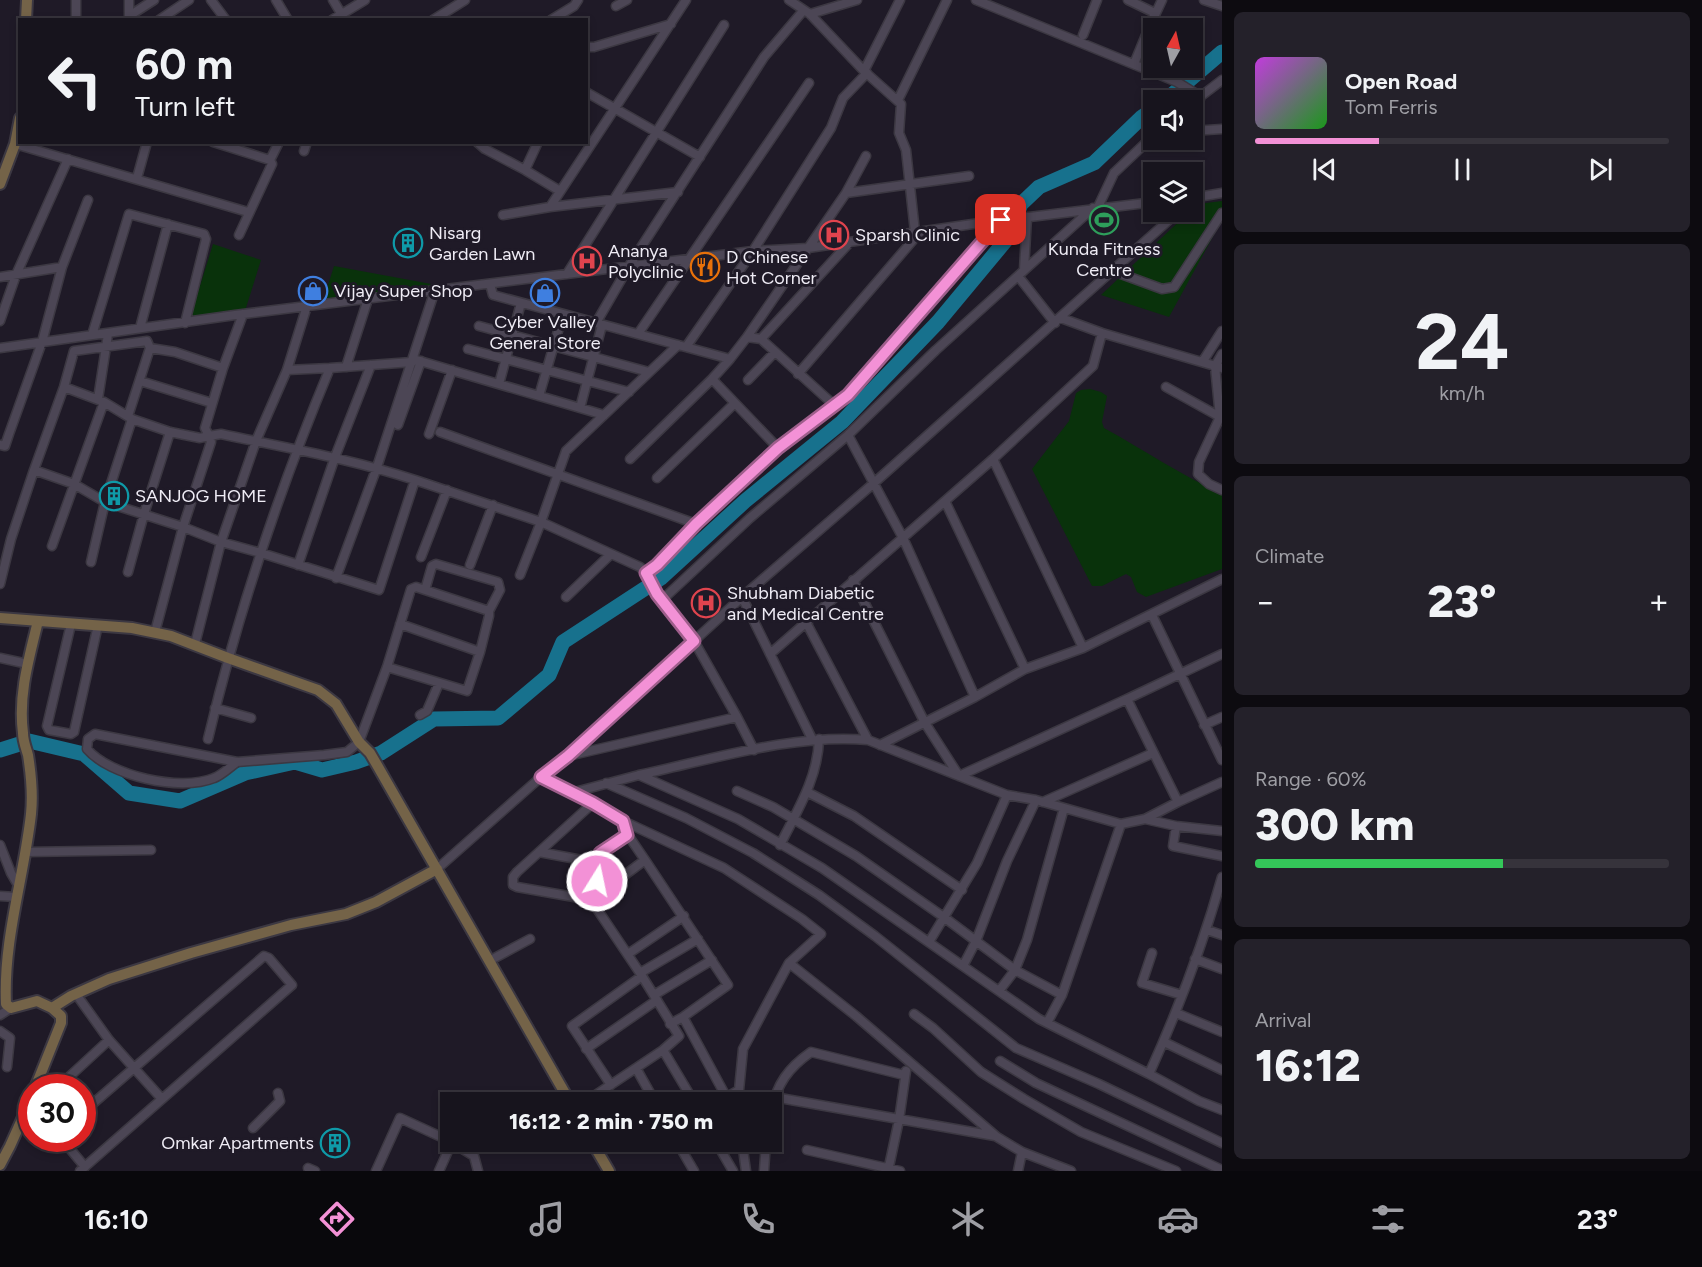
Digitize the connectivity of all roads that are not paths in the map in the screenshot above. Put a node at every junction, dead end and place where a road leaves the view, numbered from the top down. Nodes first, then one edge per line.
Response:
1 (27, 0) edge
2 (76, 0) edge
3 (129, 0) edge
4 (154, 0) edge
5 (189, 0) edge
6 (211, 0) edge
7 (276, 0) edge
8 (333, 0) edge
9 (365, 0) edge
10 (465, 0) edge
11 (627, 0) edge
12 (686, 0) edge
13 (789, 0) edge
14 (857, 0) edge
15 (900, 0) edge
16 (947, 0) edge
17 (976, 0) edge
18 (1097, 0) edge
19 (1128, 0) edge
20 (1162, 0) edge
21 (1204, 0) edge
22 (578, 1) edge
23 (616, 6) dead end
24 (1222, 6) edge
25 (807, 12) junction
26 (1155, 15) junction
27 (344, 17) edge
28 (26, 18) edge
29 (75, 18) edge
30 (129, 18) edge
31 (162, 18) edge
32 (224, 18) edge
33 (287, 18) edge
34 (436, 18) edge
35 (554, 18) edge
36 (671, 24) junction
37 (724, 25) dead end
38 (1083, 36) dead end
39 (588, 47) edge
40 (1134, 64) junction
41 (866, 72) junction
42 (1222, 80) edge
43 (809, 83) dead end
44 (1190, 90) edge
45 (588, 93) edge
46 (1203, 95) edge
47 (898, 100) junction
48 (616, 107) junction
49 (18, 128) edge
50 (1222, 129) edge
51 (1203, 130) edge
52 (657, 131) junction
53 (15, 144) junction
54 (146, 144) edge
55 (219, 144) edge
56 (278, 144) edge
57 (480, 144) edge
58 (537, 144) edge
59 (1143, 145) edge
60 (866, 156) dead end
61 (700, 158) junction
62 (68, 159) junction
63 (270, 160) junction
64 (525, 170) junction
65 (969, 176) dead end
66 (137, 178) junction
67 (0, 184) edge
68 (911, 185) junction
69 (560, 191) junction
70 (678, 192) junction
71 (846, 193) junction
72 (1222, 194) edge
73 (1203, 197) edge
74 (88, 200) dead end
75 (613, 200) junction
76 (1143, 203) edge
77 (550, 207) junction
78 (1095, 208) junction
79 (248, 212) junction
80 (1222, 213) edge
81 (503, 215) dead end
82 (1024, 217) junction
83 (1004, 220) junction
84 (1167, 222) edge
85 (168, 224) junction
86 (918, 232) junction
87 (239, 236) dead end
88 (850, 242) junction
89 (808, 249) junction
90 (753, 251) junction
91 (691, 259) junction
92 (629, 266) junction
93 (62, 267) junction
94 (1113, 271) junction
95 (1021, 273) junction
96 (567, 274) junction
97 (16, 275) junction
98 (0, 277) edge
99 (490, 284) junction
100 (435, 291) junction
101 (368, 299) junction
102 (521, 303) junction
103 (307, 306) junction
104 (243, 314) junction
105 (563, 314) junction
106 (1058, 320) junction
107 (0, 321) edge
108 (185, 324) junction
109 (599, 324) junction
110 (479, 326) dead end
111 (143, 328) junction
112 (1222, 331) edge
113 (1102, 333) junction
114 (108, 334) junction
115 (638, 334) junction
116 (92, 335) junction
117 (512, 336) junction
118 (747, 337) junction
119 (761, 339) junction
120 (42, 342) junction
121 (149, 345) junction
122 (107, 346) junction
123 (682, 346) junction
124 (554, 347) junction
125 (0, 348) edge
126 (468, 350) dead end
127 (775, 352) junction
128 (1222, 354) edge
129 (593, 358) junction
130 (506, 359) junction
131 (730, 359) junction
132 (415, 361) junction
133 (1203, 361) junction
134 (371, 365) junction
135 (346, 367) junction
136 (1219, 367) edge
137 (223, 368) junction
138 (330, 368) junction
139 (286, 370) junction
140 (452, 370) junction
141 (547, 370) junction
142 (649, 372) junction
143 (798, 374) junction
144 (712, 379) junction
145 (140, 381) junction
146 (748, 381) dead end
147 (587, 382) junction
148 (499, 384) junction
149 (64, 387) junction
150 (1166, 387) dead end
151 (629, 392) junction
152 (539, 396) junction
153 (101, 400) junction
154 (212, 403) junction
155 (735, 403) junction
156 (834, 405) junction
157 (580, 408) junction
158 (604, 415) junction
159 (130, 417) junction
160 (1221, 417) edge
161 (398, 425) dead end
162 (170, 432) junction
163 (440, 432) dead end
164 (429, 434) dead end
165 (848, 435) junction
166 (209, 436) junction
167 (256, 441) junction
168 (0, 445) edge
169 (778, 448) junction
170 (296, 450) junction
171 (335, 458) junction
172 (630, 459) dead end
173 (993, 459) junction
174 (377, 467) junction
175 (34, 470) junction
176 (559, 474) junction
177 (657, 478) dead end
178 (416, 480) junction
179 (874, 483) junction
180 (74, 484) junction
181 (447, 490) junction
182 (1222, 490) edge
183 (945, 501) junction
184 (105, 502) junction
185 (493, 505) junction
186 (144, 514) junction
187 (541, 522) junction
188 (696, 524) junction
189 (183, 527) junction
190 (903, 538) junction
191 (221, 542) junction
192 (52, 546) dead end
193 (261, 552) junction
194 (611, 554) junction
195 (421, 556) dead end
196 (91, 562) dead end
197 (298, 565) junction
198 (470, 565) dead end
199 (128, 572) dead end
200 (520, 575) dead end
201 (647, 577) junction
202 (336, 578) junction
203 (1222, 579) edge
204 (853, 580) junction
205 (0, 584) edge
206 (426, 590) junction
207 (566, 597) dead end
208 (659, 597) junction
209 (742, 597) junction
210 (489, 611) junction
211 (1152, 615) junction
212 (0, 620) edge
213 (38, 621) junction
214 (71, 624) junction
215 (400, 624) junction
216 (807, 624) junction
217 (98, 625) junction
218 (155, 632) junction
219 (694, 641) junction
220 (195, 644) junction
221 (1083, 648) junction
222 (480, 652) junction
223 (770, 654) junction
224 (1222, 654) edge
225 (0, 658) edge
226 (228, 658) junction
227 (28, 664) junction
228 (387, 667) junction
229 (1025, 669) junction
230 (1179, 674) junction
231 (439, 682) junction
232 (975, 697) junction
233 (1127, 699) junction
234 (215, 708) junction
235 (420, 715) dead end
236 (736, 717) junction
237 (1222, 717) edge
238 (251, 718) dead end
239 (925, 723) junction
240 (1204, 725) junction
241 (208, 739) dead end
242 (816, 739) junction
243 (868, 740) junction
244 (359, 742) junction
245 (880, 745) junction
246 (754, 750) junction
247 (1153, 753) junction
248 (1221, 755) edge
249 (568, 756) junction
250 (237, 762) junction
251 (639, 775) junction
252 (958, 776) junction
253 (541, 777) junction
254 (1222, 782) edge
255 (606, 783) junction
256 (737, 790) dead end
257 (807, 792) junction
258 (571, 793) junction
259 (1007, 795) junction
260 (1040, 801) junction
261 (1178, 802) junction
262 (593, 803) junction
263 (1064, 808) junction
264 (793, 819) junction
265 (1146, 819) junction
266 (623, 821) junction
267 (1121, 824) junction
268 (1176, 826) junction
269 (1222, 831) edge
270 (627, 835) junction
271 (0, 845) edge
272 (780, 845) junction
273 (151, 850) dead end
274 (26, 852) junction
275 (539, 852) junction
276 (1222, 856) edge
277 (645, 860) junction
278 (598, 863) junction
279 (437, 869) junction
280 (1222, 877) edge
281 (18, 885) junction
282 (962, 890) junction
283 (0, 896) edge
284 (16, 897) junction
285 (588, 899) junction
286 (684, 916) junction
287 (945, 918) junction
288 (1208, 930) junction
289 (1222, 935) edge
290 (530, 939) dead end
291 (698, 939) junction
292 (976, 941) junction
293 (929, 942) junction
294 (5, 951) edge
295 (1152, 953) dead end
296 (628, 954) junction
297 (1195, 959) junction
298 (712, 960) junction
299 (489, 961) junction
300 (789, 963) junction
301 (963, 966) junction
302 (1015, 969) junction
303 (1222, 969) edge
304 (641, 975) junction
305 (999, 991) junction
306 (3, 992) edge
307 (76, 994) junction
308 (1062, 995) junction
309 (1182, 995) junction
310 (655, 998) junction
311 (11, 1008) junction
312 (52, 1008) junction
313 (1176, 1013) junction
314 (914, 1014) dead end
315 (0, 1015) edge
316 (683, 1017) junction
317 (670, 1023) junction
318 (1047, 1023) junction
319 (0, 1031) edge
320 (1222, 1032) edge
321 (109, 1040) junction
322 (1164, 1042) junction
323 (586, 1049) junction
324 (663, 1050) junction
325 (1000, 1061) dead end
326 (909, 1063) junction
327 (7, 1066) dead end
328 (134, 1068) junction
329 (636, 1068) junction
330 (1222, 1070) edge
331 (41, 1074) edge
332 (72, 1074) edge
333 (1149, 1074) junction
334 (904, 1075) junction
335 (611, 1085) junction
336 (564, 1092) edge
337 (600, 1092) edge
338 (649, 1092) edge
339 (688, 1092) edge
340 (724, 1092) edge
341 (737, 1092) edge
342 (777, 1092) edge
343 (278, 1094) dead end
344 (782, 1098) edge
345 (162, 1099) junction
346 (96, 1101) edge
347 (1222, 1110) edge
348 (899, 1120) junction
349 (18, 1128) edge
350 (253, 1128) dead end
351 (440, 1137) edge
352 (997, 1137) junction
353 (1222, 1143) edge
354 (807, 1150) dead end
355 (71, 1152) edge
356 (447, 1152) edge
357 (467, 1152) edge
358 (598, 1152) edge
359 (683, 1152) edge
360 (722, 1152) edge
361 (743, 1152) edge
362 (765, 1152) edge
363 (1022, 1152) junction
364 (0, 1165) edge
365 (83, 1169) edge
366 (888, 1170) edge
367 (1222, 1170) edge
368 (376, 1171) edge
369 (439, 1171) edge
370 (478, 1171) edge
371 (609, 1171) edge
372 (694, 1171) edge
373 (733, 1171) edge
374 (746, 1171) edge
375 (764, 1171) edge
376 (900, 1171) edge
377 (1018, 1171) edge
378 (1071, 1171) edge
379 (1176, 1171) edge

1 - 28 street
2 - 29 street
3 - 30 street
4 - 30 street
5 - 31 street
6 - 32 street
7 - 33 street
8 - 27 street
9 - 27 street
10 - 34 street
11 - 23 street
12 - 36 street
13 - 25 street
14 - 25 street
15 - 41 street
16 - 47 street
17 - 40 street
18 - 38 street
19 - 26 street
20 - 26 street
21 - 24 street
22 - 35 street
25 - 41 street
25 - 61 street
26 - 40 street
36 - 39 street
36 - 48 street
37 - 52 street
40 - 44 street
41 - 47 street
41 - 90 street
42 - 46 street
43 - 91 street
45 - 48 street
47 - 68 street
48 - 52 street
48 - 69 street
49 - 53 street
50 - 51 street
52 - 61 street
52 - 75 street
53 - 62 street
53 - 67 street
54 - 66 street
55 - 63 street
56 - 63 street
57 - 64 street
58 - 64 street
59 - 78 street
60 - 71 street
61 - 70 street
62 - 66 street
62 - 97 street
63 - 79 street
64 - 69 street
65 - 68 street
66 - 79 street
68 - 71 street
68 - 86 street
69 - 77 street
70 - 75 street
70 - 92 street
71 - 89 street
72 - 73 street
74 - 93 street
75 - 77 street
75 - 96 street
76 - 78 street
77 - 81 street
78 - 82 street
78 - 95 street
79 - 87 street
80 - 94 street
82 - 83 street
82 - 95 street
83 - 86 street
83 - 156 street
84 - 94 street
85 - 108 street
85 - 111 street
85 - 116 street
86 - 88 street
86 - 143 street
88 - 89 street
88 - 119 street
89 - 90 street
89 - 118 street
90 - 91 street
90 - 123 street
91 - 92 street
91 - 115 street
92 - 96 street
92 - 109 street
93 - 97 street
93 - 120 street
94 - 106 street
95 - 106 street
95 - 165 street
96 - 99 street
97 - 98 street
97 - 107 street
99 - 100 street
99 - 102 street
100 - 101 street
100 - 132 street
101 - 103 street
101 - 135 street
102 - 105 street
102 - 117 street
103 - 104 street
103 - 139 street
104 - 108 street
104 - 137 street
105 - 109 street
105 - 124 street
106 - 113 street
106 - 179 street
108 - 111 street
109 - 115 street
109 - 129 street
110 - 117 street
111 - 114 street
111 - 121 street
112 - 133 street
113 - 133 street
113 - 173 street
114 - 116 street
114 - 122 street
115 - 123 street
116 - 120 street
117 - 124 street
117 - 130 street
118 - 119 street
118 - 131 street
119 - 127 street
120 - 125 street
120 - 168 street
121 - 122 street
121 - 137 street
121 - 145 street
122 - 149 street
122 - 153 street
123 - 131 street
123 - 142 street
124 - 129 street
124 - 141 street
126 - 130 street
127 - 143 street
127 - 146 street
128 - 136 street
129 - 142 street
129 - 147 street
130 - 141 street
130 - 148 street
131 - 144 street
132 - 134 street
132 - 140 street
132 - 161 street
132 - 174 street
133 - 136 street
134 - 135 street
134 - 171 street
135 - 138 street
136 - 160 street
137 - 154 street
138 - 139 street
138 - 170 street
139 - 167 street
140 - 148 street
140 - 164 street
141 - 147 street
141 - 152 street
142 - 151 street
143 - 156 street
144 - 155 street
144 - 172 street
145 - 154 street
145 - 159 street
147 - 151 street
147 - 157 street
148 - 152 street
149 - 153 street
149 - 175 street
150 - 160 street
151 - 158 street
152 - 157 street
153 - 159 street
153 - 180 street
154 - 166 street
155 - 169 street
155 - 177 street
156 - 169 street
157 - 158 street
158 - 176 street
159 - 162 street
159 - 184 street
160 - 182 street
162 - 166 street
162 - 186 street
163 - 176 street
165 - 179 street
165 - 208 street
166 - 167 street
166 - 189 street
167 - 170 street
167 - 191 street
169 - 188 street
170 - 171 street
170 - 193 street
171 - 174 street
171 - 197 street
173 - 183 street
173 - 221 street
174 - 178 street
174 - 202 street
175 - 180 street
175 - 205 street
176 - 187 street
176 - 188 street
178 - 181 street
178 - 202 street
179 - 190 street
179 - 209 street
180 - 184 street
180 - 192 street
181 - 185 street
181 - 195 street
183 - 190 street
183 - 229 street
184 - 186 street
184 - 196 street
185 - 187 street
185 - 198 street
186 - 189 street
186 - 199 street
187 - 194 street
187 - 200 street
188 - 201 street
189 - 191 street
189 - 218 street
190 - 204 street
190 - 232 street
191 - 193 street
191 - 220 street
193 - 197 street
193 - 226 street
194 - 201 street
194 - 207 street
197 - 202 street
201 - 208 street
203 - 211 street
204 - 216 street
204 - 239 street
206 - 210 street
206 - 210 street
206 - 215 street
208 - 219 street
209 - 219 street
209 - 223 street
210 - 222 street
211 - 221 street
211 - 230 street
212 - 213 street
213 - 214 street
213 - 227 street
214 - 217 street
214 - 217 street
215 - 222 street
215 - 228 street
216 - 223 street
216 - 243 street
217 - 218 street
218 - 220 street
219 - 236 street
219 - 249 street
220 - 226 street
221 - 229 street
222 - 231 street
223 - 242 street
224 - 230 street
225 - 227 street
226 - 234 street
226 - 244 street
227 - 274 street
228 - 231 street
228 - 244 street
229 - 232 street
230 - 233 street
230 - 240 street
231 - 235 street
232 - 239 street
233 - 247 street
233 - 252 street
234 - 238 street
234 - 241 street
236 - 246 street
236 - 249 street
237 - 240 street
239 - 245 street
239 - 252 street
240 - 248 street
242 - 243 street
242 - 246 street
242 - 257 street
243 - 245 street
244 - 250 street
244 - 279 street
245 - 252 street
246 - 251 street
247 - 260 street
247 - 261 street
249 - 253 street
250 - 250 street
251 - 255 street
251 - 272 street
252 - 259 street
253 - 258 street
253 - 279 street
254 - 261 street
255 - 258 street
255 - 353 street
256 - 264 street
257 - 264 street
257 - 282 street
258 - 262 street
259 - 260 street
259 - 282 street
260 - 263 street
260 - 292 street
261 - 265 street
262 - 266 street
262 - 275 street
263 - 267 street
263 - 302 street
264 - 272 street
264 - 287 street
265 - 267 street
265 - 268 street
266 - 270 street
266 - 300 street
267 - 308 street
268 - 269 street
268 - 276 street
270 - 277 street
270 - 278 street
271 - 281 street
272 - 293 street
273 - 274 street
274 - 281 street
275 - 278 street
275 - 285 street
277 - 285 street
277 - 286 street
278 - 285 street
279 - 299 street
279 - 307 street
280 - 288 street
281 - 284 street
282 - 287 street
283 - 284 street
284 - 294 street
285 - 296 street
286 - 291 street
286 - 296 street
287 - 292 street
287 - 293 street
288 - 289 street
288 - 297 street
290 - 299 street
291 - 298 street
291 - 304 street
292 - 301 street
292 - 302 street
293 - 301 street
294 - 306 street
295 - 309 street
296 - 304 street
297 - 303 street
297 - 309 street
298 - 310 street
298 - 316 street
299 - 336 street
300 - 326 street
300 - 341 street
301 - 305 street
302 - 305 street
302 - 308 street
304 - 310 street
304 - 323 street
305 - 318 street
306 - 311 street
307 - 312 street
307 - 321 street
308 - 318 street
309 - 313 street
310 - 317 street
310 - 323 street
311 - 312 street
311 - 315 street
312 - 331 street
313 - 320 street
313 - 322 street
314 - 379 street
316 - 317 street
316 - 340 street
317 - 324 street
318 - 333 street
319 - 327 street
321 - 328 street
321 - 332 street
322 - 330 street
322 - 333 street
323 - 335 street
324 - 329 street
324 - 339 street
325 - 367 street
326 - 334 street
326 - 352 street
328 - 345 street
328 - 345 street
328 - 346 street
329 - 335 street
329 - 338 street
333 - 347 street
334 - 342 street
334 - 348 street
335 - 337 street
343 - 350 street
344 - 348 street
345 - 365 street
348 - 352 street
348 - 366 street
349 - 364 street
351 - 368 street
352 - 363 street
354 - 366 street
355 - 365 street
356 - 369 street
357 - 370 street
358 - 371 street
359 - 372 street
360 - 373 street
361 - 374 street
362 - 375 street
363 - 377 street
363 - 378 street
366 - 376 street

